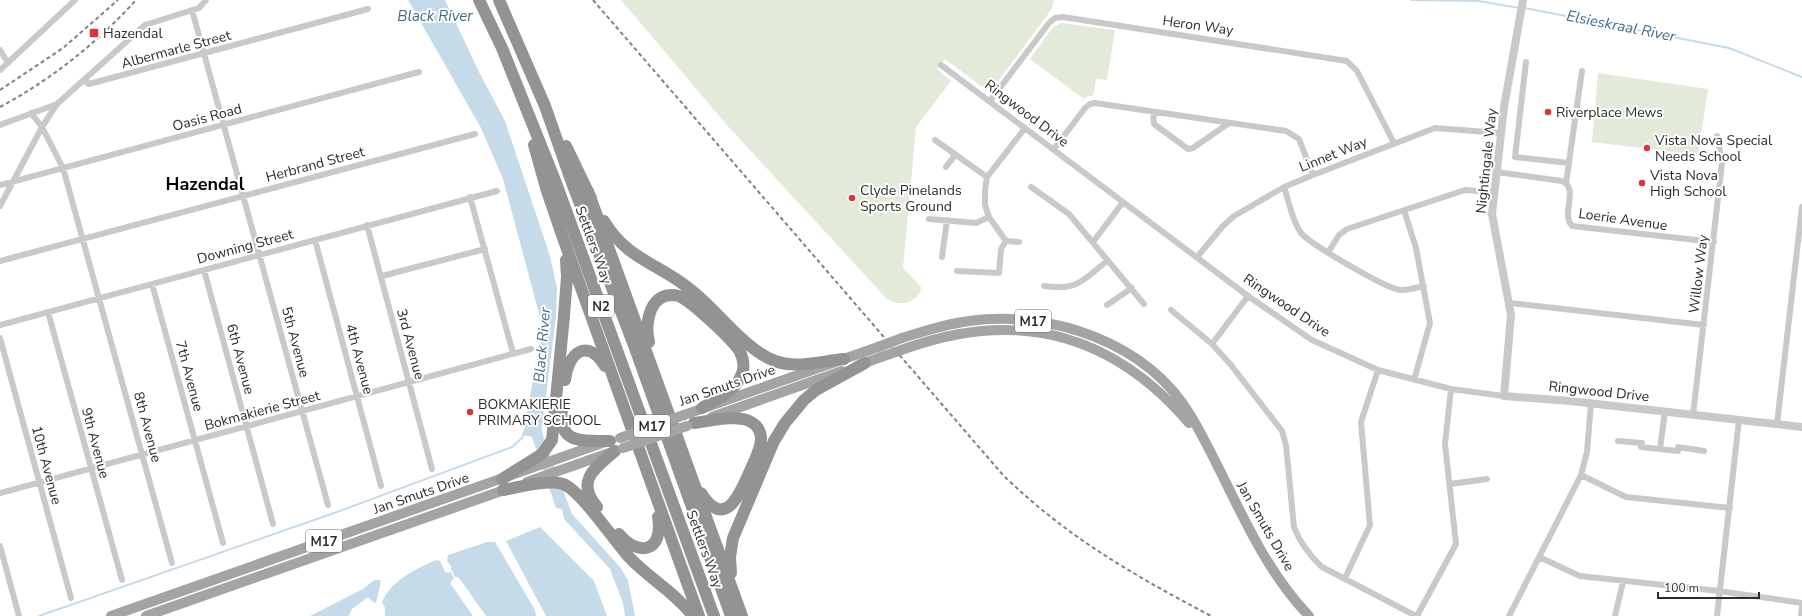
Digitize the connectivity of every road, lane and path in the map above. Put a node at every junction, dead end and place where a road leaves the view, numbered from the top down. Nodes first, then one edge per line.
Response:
1 (74, 0) edge
2 (206, 0) edge
3 (479, 0) edge
4 (499, 0) edge
5 (1522, 0) edge
6 (192, 10) junction
7 (368, 10) dead end
8 (0, 50) edge
9 (204, 53) junction
10 (1526, 62) dead end
11 (8, 63) junction
12 (941, 65) dead end
13 (0, 70) edge
14 (1582, 71) dead end
15 (419, 72) dead end
16 (85, 81) junction
17 (990, 102) junction
18 (57, 104) junction
19 (545, 106) junction
20 (1153, 112) junction
21 (31, 113) junction
22 (529, 116) junction
23 (1229, 123) junction
24 (0, 125) edge
25 (224, 125) junction
26 (42, 127) junction
27 (1025, 128) junction
28 (1500, 133) junction
29 (474, 134) dead end
30 (1717, 136) dead end
31 (935, 140) dead end
32 (1394, 143) junction
33 (1054, 149) junction
34 (955, 155) junction
35 (1569, 163) junction
36 (946, 167) dead end
37 (63, 168) junction
38 (1496, 172) junction
39 (1313, 175) junction
40 (987, 177) junction
41 (13, 181) junction
42 (1566, 183) junction
43 (0, 185) edge
44 (1031, 187) dead end
45 (1284, 187) junction
46 (497, 191) dead end
47 (588, 191) junction
48 (1494, 192) junction
49 (244, 196) junction
50 (470, 198) junction
51 (1123, 202) junction
52 (0, 206) edge
53 (1802, 207) edge
54 (1404, 210) junction
55 (989, 217) junction
56 (929, 219) dead end
57 (947, 220) junction
58 (367, 225) junction
59 (562, 235) junction
60 (84, 239) junction
61 (315, 240) junction
62 (1006, 241) junction
63 (1019, 242) dead end
64 (1093, 242) junction
65 (1714, 242) junction
66 (485, 249) junction
67 (1328, 251) junction
68 (260, 255) junction
69 (1197, 257) junction
70 (942, 258) dead end
71 (0, 261) edge
72 (1107, 261) junction
73 (204, 270) junction
74 (957, 271) dead end
75 (382, 276) junction
76 (152, 284) junction
77 (1044, 286) dead end
78 (1424, 286) junction
79 (1132, 288) junction
80 (1248, 296) junction
81 (100, 299) junction
82 (1510, 303) junction
83 (1144, 304) dead end
84 (1107, 305) dead end
85 (1171, 310) dead end
86 (48, 312) junction
87 (1704, 325) junction
88 (0, 326) edge
89 (0, 338) edge
90 (1212, 344) junction
91 (531, 349) dead end
92 (513, 353) junction
93 (844, 359) junction
94 (865, 363) junction
95 (1378, 370) junction
96 (612, 377) junction
97 (1414, 380) junction
98 (409, 382) junction
99 (658, 384) junction
100 (1451, 389) junction
101 (1504, 396) junction
102 (358, 397) junction
103 (1591, 403) junction
104 (702, 408) junction
105 (1665, 411) junction
106 (303, 412) junction
107 (1693, 415) junction
108 (1739, 420) junction
109 (1777, 424) junction
110 (691, 425) junction
111 (247, 427) junction
112 (1802, 427) edge
113 (196, 441) junction
114 (1618, 441) dead end
115 (617, 444) junction
116 (1206, 445) junction
117 (1660, 449) junction
118 (1704, 451) dead end
119 (143, 456) junction
120 (537, 462) junction
121 (560, 464) junction
122 (432, 469) dead end
123 (91, 470) junction
124 (1580, 475) junction
125 (1487, 479) dead end
126 (542, 480) junction
127 (39, 483) junction
128 (503, 484) junction
129 (694, 484) junction
130 (1450, 484) junction
131 (381, 486) dead end
132 (652, 487) junction
133 (0, 494) edge
134 (328, 505) dead end
135 (1730, 508) junction
136 (273, 524) dead end
137 (223, 543) dead end
138 (0, 546) edge
139 (1539, 558) junction
140 (172, 563) dead end
141 (1345, 578) junction
142 (122, 580) dead end
143 (1623, 582) junction
144 (1720, 591) junction
145 (734, 595) junction
146 (71, 598) dead end
147 (1802, 603) edge
148 (1802, 608) edge
149 (19, 616) edge
150 (111, 616) edge
151 (146, 616) edge
152 (692, 616) edge
153 (699, 616) edge
154 (714, 616) edge
155 (731, 616) edge
156 (742, 616) edge
157 (1309, 616) edge
158 (1416, 616) edge
159 (1509, 616) edge
160 (1615, 616) edge
161 (1716, 616) edge
162 (1801, 616) edge

1 - 11 street
2 - 6 street
3 - 22 highway, Settlers Way / N2
4 - 19 highway, Settlers Way / N2
5 - 28 street, Nightingale Way
6 - 9 street, 5th Avenue
6 - 16 street
7 - 9 street, Albermarle Street
8 - 11 street
9 - 16 street, Albermarle Street
9 - 25 street, 5th Avenue
10 - 35 street
11 - 13 street
12 - 17 street, Ringwood Drive
14 - 35 street
15 - 25 street, Oasis Road
16 - 18 street
17 - 27 street, Ringwood Drive
17 - 32 street, Heron Way
18 - 21 street
18 - 26 street
19 - 47 highway
19 - 155 highway, Settlers Way / N2
20 - 23 street
20 - 23 street
20 - 33 street
21 - 24 street
21 - 26 street, 8th Avenue
22 - 59 highway
22 - 154 highway, Settlers Way / N2
23 - 39 street
25 - 37 street, Oasis Road
25 - 49 street, 5th Avenue
26 - 37 street, 8th Avenue
26 - 41 street
27 - 33 street, Ringwood Drive
27 - 40 street
28 - 32 street, Linnet Way
28 - 38 street, Nightingale Way
29 - 49 street, Herbrand Street
30 - 65 street, Willow Way
31 - 34 street
32 - 39 street, Linnet Way
33 - 51 street, Ringwood Drive
34 - 36 street
34 - 40 street
35 - 42 street
37 - 41 street, Oasis Road
37 - 60 street, 8th Avenue
38 - 42 street
38 - 48 street, Nightingale Way
39 - 45 street, Linnet Way
40 - 55 street
41 - 43 street, Oasis Road
41 - 52 street
42 - 65 street, Loerie Avenue
44 - 64 street
45 - 67 street
45 - 69 street, Linnet Way
46 - 50 street, Downing Street
47 - 93 highway
47 - 99 highway
48 - 54 street
48 - 82 street, Nightingale Way
49 - 60 street, Herbrand Street
49 - 68 street, 5th Avenue
50 - 58 street, Downing Street
50 - 66 street
51 - 64 street
51 - 69 street, Ringwood Drive
53 - 109 street
54 - 67 street
54 - 78 street
55 - 57 street
55 - 62 street
56 - 57 street
57 - 70 street
58 - 61 street, Downing Street
58 - 75 street, 3rd Avenue
59 - 96 highway
59 - 120 highway
60 - 71 street, Herbrand Street
60 - 81 street, 8th Avenue
61 - 68 street, Downing Street
61 - 102 street, 4th Avenue
62 - 63 street
62 - 74 street
64 - 72 street
65 - 87 street, Willow Way
66 - 75 street
66 - 92 street
67 - 78 street
68 - 73 street, Downing Street
68 - 106 street, 5th Avenue
69 - 80 street, Ringwood Drive
72 - 77 street
72 - 79 street
73 - 76 street, Downing Street
73 - 111 street, 6th Avenue
75 - 98 street, 3rd Avenue
76 - 81 street, Downing Street
76 - 113 street, 7th Avenue
78 - 97 street
79 - 83 street
79 - 84 street
80 - 90 street
80 - 95 street, Ringwood Drive
81 - 86 street, Downing Street
81 - 119 street, 8th Avenue
82 - 87 street
82 - 101 street, Nightingale Way
85 - 90 street
86 - 88 street, Downing Street
86 - 123 street, 9th Avenue
87 - 107 street, Willow Way
89 - 127 street, 10th Avenue
90 - 141 street
91 - 92 street, Bokmakierie Street
92 - 98 street, Bokmakierie Street
93 - 104 main road, Jan Smuts Drive / M17
93 - 116 main road, Jan Smuts Drive / M17, bridge
94 - 110 main road, Jan Smuts Drive / M17
94 - 116 main road, Jan Smuts Drive / M17, bridge
94 - 145 highway
95 - 97 street, Ringwood Drive
95 - 141 street
96 - 115 highway
96 - 132 highway
97 - 100 street, Ringwood Drive
98 - 102 street, Bokmakierie Street
98 - 122 street, 3rd Avenue
99 - 104 highway
99 - 129 highway
100 - 101 street, Ringwood Drive
100 - 130 street
101 - 103 street, Ringwood Drive
102 - 106 street, Bokmakierie Street
102 - 131 street, 4th Avenue
103 - 105 street, Ringwood Drive
103 - 124 street
104 - 115 main road, Jan Smuts Drive / M17, bridge
105 - 107 street, Ringwood Drive
105 - 117 street
106 - 111 street, Bokmakierie Street
106 - 134 street, 5th Avenue
107 - 108 street, Ringwood Drive
108 - 109 street, Ringwood Drive
108 - 135 street
109 - 112 street, Ringwood Drive
110 - 115 main road, Jan Smuts Drive / M17, bridge
110 - 129 highway
111 - 113 street, Bokmakierie Street
111 - 136 street, 6th Avenue
113 - 119 street, Bokmakierie Street
113 - 137 street, 7th Avenue
114 - 117 street
115 - 121 main road, Jan Smuts Drive / M17
115 - 132 highway
116 - 157 main road, Jan Smuts Drive / M17
117 - 118 street
119 - 123 street, Bokmakierie Street
119 - 140 street, 8th Avenue
120 - 121 main road, Jan Smuts Drive / M17
120 - 128 highway
121 - 126 main road, Jan Smuts Drive / M17
123 - 127 street, Bokmakierie Street
123 - 142 street, 9th Avenue
124 - 135 street
124 - 139 street
125 - 130 street
126 - 128 highway
126 - 152 highway
127 - 133 street, Bokmakierie Street
127 - 146 street, 10th Avenue
128 - 150 main road, Jan Smuts Drive / M17
128 - 151 main road, Jan Smuts Drive / M17
129 - 145 highway
130 - 158 street
132 - 153 highway
135 - 144 street
138 - 149 street
139 - 143 street
139 - 159 street
141 - 158 street
143 - 144 street
143 - 160 street
144 - 147 street
144 - 161 street
145 - 156 highway
148 - 162 street

